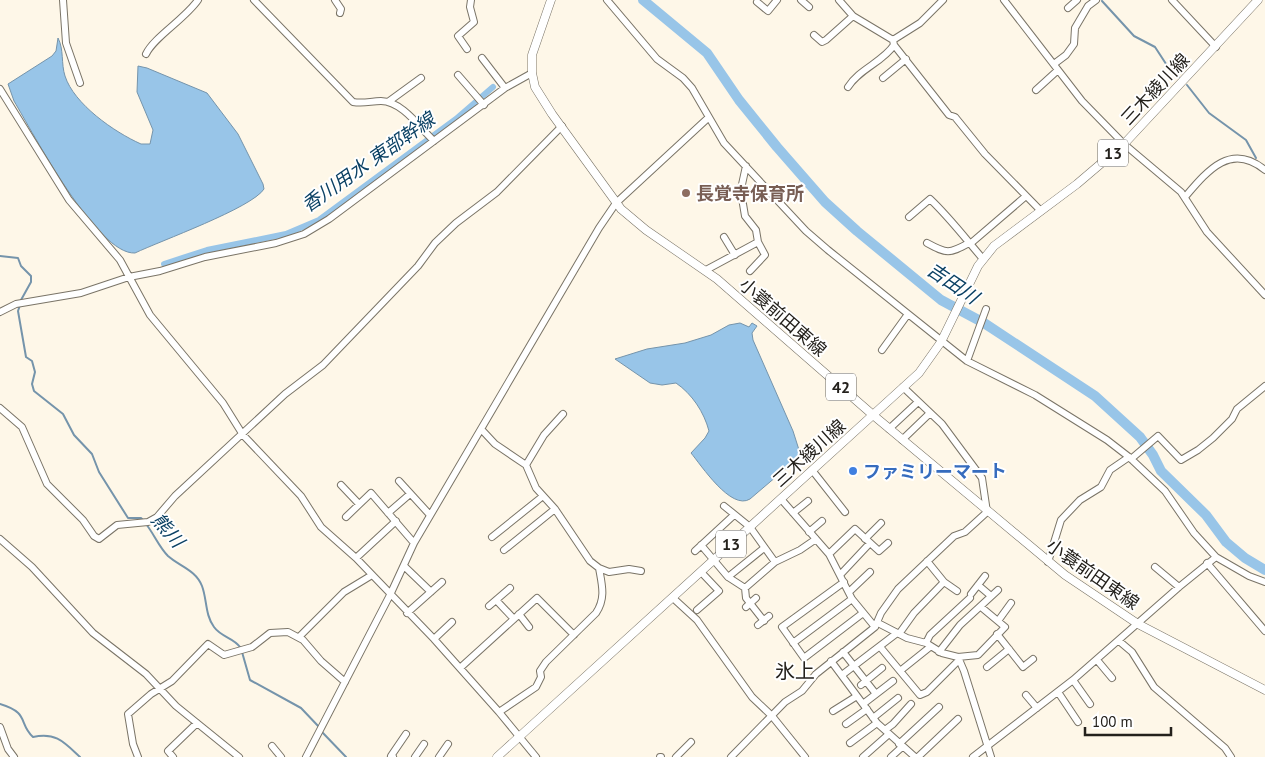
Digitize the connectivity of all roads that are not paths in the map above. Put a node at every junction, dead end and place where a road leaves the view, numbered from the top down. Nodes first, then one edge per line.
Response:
1 (63, 0) edge
2 (198, 0) edge
3 (254, 0) edge
4 (335, 0) edge
5 (471, 0) edge
6 (551, 0) edge
7 (606, 0) edge
8 (777, 0) edge
9 (801, 0) edge
10 (839, 0) edge
11 (943, 0) edge
12 (1004, 0) edge
13 (1077, 0) edge
14 (1096, 0) edge
15 (1172, 0) edge
16 (1258, 0) edge
17 (757, 2) dead end
18 (809, 7) dead end
19 (1068, 8) dead end
20 (340, 13) dead end
21 (853, 16) junction
22 (814, 35) dead end
23 (894, 42) junction
24 (1216, 47) junction
25 (467, 49) dead end
26 (146, 54) dead end
27 (482, 58) dead end
28 (906, 59) junction
29 (1056, 67) junction
30 (532, 73) junction
31 (458, 75) dead end
32 (421, 78) dead end
33 (883, 78) dead end
34 (80, 83) dead end
35 (848, 87) dead end
36 (505, 88) junction
37 (0, 89) edge
38 (1036, 90) dead end
39 (481, 101) junction
40 (388, 102) junction
41 (708, 118) junction
42 (562, 126) junction
43 (432, 139) junction
44 (1124, 144) junction
45 (746, 166) junction
46 (1265, 170) edge
47 (1026, 196) junction
48 (1185, 197) junction
49 (616, 202) junction
50 (1041, 211) junction
51 (909, 217) dead end
52 (724, 237) dead end
53 (758, 242) junction
54 (927, 243) dead end
55 (969, 244) junction
56 (735, 255) junction
57 (983, 259) junction
58 (706, 270) junction
59 (750, 271) dead end
60 (129, 277) junction
61 (1265, 295) edge
62 (0, 312) edge
63 (985, 312) dead end
64 (908, 314) junction
65 (941, 342) junction
66 (882, 350) dead end
67 (967, 361) junction
68 (1265, 386) edge
69 (903, 387) junction
70 (918, 402) junction
71 (0, 408) edge
72 (563, 414) dead end
73 (929, 414) junction
74 (873, 415) junction
75 (481, 429) junction
76 (889, 429) junction
77 (243, 435) junction
78 (902, 440) junction
79 (1130, 458) junction
80 (526, 465) junction
81 (812, 470) junction
82 (399, 481) dead end
83 (341, 485) dead end
84 (410, 494) junction
85 (543, 496) junction
86 (780, 499) junction
87 (808, 501) dead end
88 (359, 504) junction
89 (724, 506) dead end
90 (555, 509) junction
91 (845, 512) dead end
92 (987, 512) junction
93 (388, 513) junction
94 (793, 513) junction
95 (430, 515) junction
96 (734, 515) junction
97 (346, 517) dead end
98 (396, 521) junction
99 (822, 521) dead end
100 (881, 523) dead end
101 (750, 527) junction
102 (809, 532) junction
103 (492, 537) dead end
104 (816, 538) junction
105 (0, 539) edge
106 (868, 541) junction
107 (414, 543) junction
108 (888, 543) dead end
109 (701, 545) junction
110 (764, 548) junction
111 (504, 550) dead end
112 (694, 551) dead end
113 (829, 554) junction
114 (1216, 557) junction
115 (356, 558) junction
116 (714, 561) junction
117 (928, 561) junction
118 (775, 562) junction
119 (1048, 562) junction
120 (1207, 563) junction
121 (404, 566) junction
122 (1155, 566) dead end
123 (599, 568) junction
124 (641, 571) dead end
125 (701, 572) junction
126 (870, 572) dead end
127 (372, 575) junction
128 (840, 575) junction
129 (986, 576) dead end
130 (728, 577) junction
131 (442, 582) dead end
132 (844, 582) junction
133 (944, 582) junction
134 (1265, 582) edge
135 (978, 585) junction
136 (1179, 587) junction
137 (510, 588) dead end
138 (745, 588) junction
139 (998, 590) dead end
140 (957, 591) dead end
141 (431, 592) junction
142 (849, 592) junction
143 (390, 595) junction
144 (991, 596) junction
145 (673, 598) junction
146 (852, 599) junction
147 (496, 600) junction
148 (1010, 603) dead end
149 (489, 606) dead end
150 (981, 607) junction
151 (697, 610) dead end
152 (407, 613) junction
153 (863, 613) junction
154 (519, 614) junction
155 (514, 619) junction
156 (998, 620) junction
157 (764, 621) dead end
158 (452, 622) dead end
159 (1138, 624) junction
160 (877, 625) junction
161 (530, 627) dead end
162 (1265, 631) edge
163 (898, 634) junction
164 (997, 634) junction
165 (574, 635) junction
166 (298, 637) junction
167 (434, 640) junction
168 (1119, 641) junction
169 (793, 643) junction
170 (928, 645) junction
171 (881, 648) junction
172 (1009, 649) junction
173 (843, 652) junction
174 (939, 652) junction
175 (958, 659) junction
176 (1032, 659) dead end
177 (1097, 660) junction
178 (830, 661) junction
179 (853, 666) junction
180 (987, 667) dead end
181 (460, 668) junction
182 (882, 668) dead end
183 (900, 671) junction
184 (842, 675) junction
185 (1112, 678) dead end
186 (1073, 680) junction
187 (892, 681) dead end
188 (345, 682) junction
189 (863, 683) junction
190 (160, 688) junction
191 (1265, 690) edge
192 (1058, 692) junction
193 (876, 694) junction
194 (1026, 695) dead end
195 (857, 696) junction
196 (898, 698) dead end
197 (911, 704) dead end
198 (1090, 704) dead end
199 (865, 706) junction
200 (939, 707) dead end
201 (1037, 708) junction
202 (499, 712) junction
203 (832, 712) dead end
204 (772, 716) junction
205 (958, 719) dead end
206 (875, 720) junction
207 (1078, 722) dead end
208 (197, 723) junction
209 (846, 724) dead end
210 (0, 727) edge
211 (887, 732) junction
212 (406, 734) dead end
213 (520, 737) junction
214 (691, 742) dead end
215 (424, 744) dead end
216 (448, 744) dead end
217 (850, 744) dead end
218 (988, 744) junction
219 (900, 745) junction
220 (272, 746) dead end
221 (14, 757) edge
222 (138, 757) edge
223 (173, 757) edge
224 (239, 757) edge
225 (281, 757) edge
226 (306, 757) edge
227 (393, 757) edge
228 (415, 757) edge
229 (439, 757) edge
230 (497, 757) edge
231 (536, 757) edge
232 (676, 757) edge
233 (731, 757) edge
234 (805, 757) edge
235 (862, 757) edge
236 (890, 757) edge
237 (916, 757) edge
238 (973, 757) edge
239 (991, 757) edge
240 (1231, 757) edge

1 - 34 street
2 - 26 street
3 - 40 street
4 - 20 street
5 - 25 street
6 - 30 main road, 小蓑前田東線 / 42
7 - 41 street
8 - 17 street
9 - 18 street
10 - 21 street
11 - 23 street
12 - 29 street
13 - 19 street
14 - 29 street
15 - 24 street
16 - 24 main road, 三木綾川線 / 13
21 - 22 street
21 - 23 street
23 - 28 street
23 - 35 street
24 - 44 main road, 三木綾川線 / 13
27 - 36 street
28 - 33 street
28 - 47 street
29 - 38 street
29 - 44 street
30 - 36 street
30 - 42 main road, 小蓑前田東線 / 42
31 - 39 street
32 - 40 street
36 - 39 street
37 - 60 street
39 - 43 street
40 - 43 street
41 - 45 street
41 - 49 street
42 - 49 main road, 小蓑前田東線 / 42
42 - 77 street
43 - 60 street
44 - 48 street
44 - 50 main road, 三木綾川線 / 13
45 - 53 street
45 - 64 street
46 - 48 street
47 - 50 street
47 - 55 street
48 - 61 street
49 - 58 main road, 小蓑前田東線 / 42
49 - 75 street
50 - 57 main road, 三木綾川線 / 13
51 - 55 street
52 - 56 street
53 - 56 street
53 - 59 street
54 - 55 street
55 - 57 street
56 - 58 street
57 - 65 main road, 三木綾川線 / 13
58 - 74 main road, 小蓑前田東線 / 42
60 - 62 street
60 - 77 street
63 - 67 street
64 - 65 street
64 - 66 street
65 - 67 street
65 - 69 main road, 三木綾川線 / 13
67 - 79 street
68 - 79 street
69 - 70 street
69 - 74 main road, 三木綾川線 / 13
70 - 73 street
70 - 76 street
71 - 77 street
72 - 80 street
73 - 78 street
73 - 92 street
74 - 76 main road, 小蓑前田東線 / 42
74 - 81 main road, 三木綾川線 / 13
75 - 80 street
75 - 95 street
76 - 78 main road, 小蓑前田東線 / 42
77 - 115 street
78 - 92 main road, 小蓑前田東線 / 42
79 - 114 street
79 - 119 street
80 - 85 street
81 - 86 main road, 三木綾川線 / 13
81 - 91 street
82 - 84 street
83 - 88 street
84 - 93 street
84 - 95 street
85 - 90 street
85 - 103 street
86 - 94 street
86 - 101 main road, 三木綾川線 / 13
87 - 94 street
88 - 93 street
88 - 97 street
89 - 96 street
90 - 111 street
90 - 123 street
92 - 117 street
92 - 119 main road, 小蓑前田東線 / 42
93 - 98 street
94 - 102 street
95 - 107 street
96 - 101 street
96 - 109 street
98 - 107 street
98 - 115 street
99 - 102 street
100 - 106 street
101 - 110 street
101 - 116 main road, 三木綾川線 / 13
102 - 104 street
104 - 113 street
104 - 118 street
105 - 190 street
106 - 108 street
106 - 113 street
106 - 128 street
107 - 121 street
109 - 112 street
109 - 116 street
110 - 118 street
110 - 130 street
113 - 128 street
114 - 120 street
114 - 134 street
115 - 127 street
116 - 125 main road, 三木綾川線 / 13
116 - 130 street
117 - 133 street
117 - 160 street
118 - 138 street
119 - 159 main road, 小蓑前田東線 / 42
120 - 136 street
120 - 162 street
121 - 141 street
121 - 143 street
122 - 136 street
123 - 124 street
123 - 165 street
125 - 145 main road, 三木綾川線 / 13
125 - 151 street
126 - 142 street
127 - 143 street
127 - 166 street
128 - 132 street
129 - 135 street
130 - 138 street
131 - 141 street
132 - 142 street
132 - 169 street
133 - 140 street
133 - 163 street
135 - 144 street
135 - 170 street
136 - 159 street
137 - 147 street
138 - 157 street
139 - 144 street
141 - 152 street
142 - 146 street
143 - 152 street
143 - 188 street
144 - 150 street
145 - 204 street
145 - 213 main road, 三木綾川線 / 13
146 - 153 street
146 - 169 street
147 - 149 street
147 - 155 street
148 - 156 street
150 - 156 street
150 - 174 street
152 - 167 street
153 - 160 street
153 - 169 street
154 - 155 street
154 - 161 street
154 - 165 street
155 - 181 street
156 - 164 street
158 - 167 street
159 - 168 street
159 - 191 main road, 小蓑前田東線 / 42
160 - 163 street
160 - 173 street
163 - 170 street
163 - 171 street
164 - 172 street
164 - 175 street
165 - 202 street
166 - 188 street
166 - 190 street
167 - 181 street
168 - 177 street
168 - 240 street
170 - 174 street
170 - 183 street
171 - 179 street
171 - 183 street
172 - 176 street
172 - 180 street
173 - 178 street
173 - 179 street
174 - 175 street
175 - 183 street
175 - 218 street
177 - 185 street
177 - 186 street
178 - 184 street
178 - 204 street
179 - 184 street
179 - 189 street
181 - 202 street
182 - 189 street
184 - 195 street
186 - 192 street
186 - 198 street
187 - 193 street
188 - 226 street
189 - 193 street
190 - 208 street
190 - 222 street
192 - 201 street
192 - 207 street
193 - 199 street
194 - 201 street
195 - 199 street
195 - 203 street
196 - 206 street
197 - 211 street
199 - 206 street
199 - 209 street
200 - 219 street
201 - 218 street
202 - 213 street
204 - 233 street
204 - 234 street
205 - 237 street
206 - 211 street
206 - 217 street
208 - 223 street
208 - 224 street
210 - 221 street
211 - 219 street
211 - 235 street
212 - 227 street
213 - 230 main road, 三木綾川線 / 13
213 - 231 street
214 - 232 street
215 - 228 street
216 - 229 street
218 - 238 street
218 - 239 street
219 - 236 street
219 - 237 street
220 - 225 street

